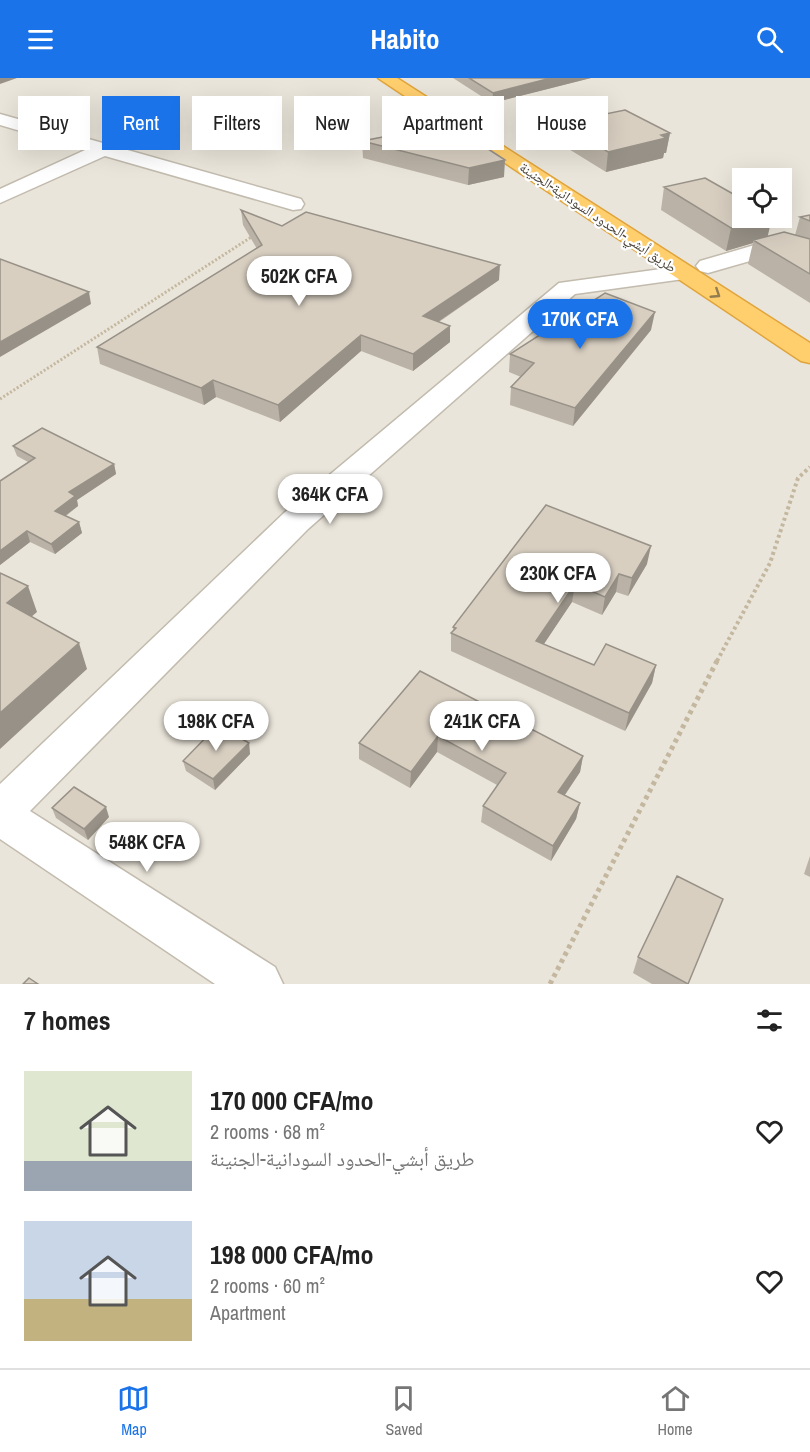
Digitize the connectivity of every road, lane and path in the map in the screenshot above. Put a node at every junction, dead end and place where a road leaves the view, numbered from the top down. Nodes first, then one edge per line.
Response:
1 (386, 78) edge
2 (413, 78) edge
3 (0, 119) edge
4 (101, 150) junction
5 (0, 197) edge
6 (292, 204) dead end
7 (260, 232) edge
8 (810, 257) edge
9 (695, 269) junction
10 (810, 333) edge
11 (810, 355) edge
12 (0, 399) edge
13 (810, 467) edge
14 (0, 814) edge
15 (258, 984) edge
16 (550, 984) edge

1 - 9 highway, طريق أبشي-الحدود السودانية-الجنينة
2 - 9 highway
3 - 4 street
4 - 5 street
4 - 6 street
7 - 12 path
8 - 9 street
9 - 10 highway
9 -> 11 highway, طريق أبشي-الحدود السودانية-الجنينة
9 - 14 street
13 - 16 path
14 - 15 street

